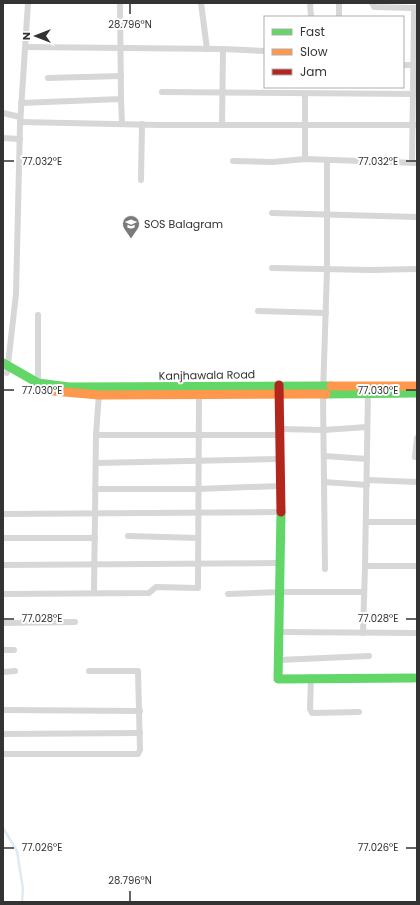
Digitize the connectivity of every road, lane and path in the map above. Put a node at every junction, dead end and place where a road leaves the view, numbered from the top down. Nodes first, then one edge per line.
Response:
1 (28, 3) edge
2 (120, 3) edge
3 (201, 3) edge
4 (310, 3) edge
5 (339, 3) edge
6 (372, 3) edge
7 (416, 8) edge
8 (310, 16) edge
9 (339, 16) edge
10 (415, 37) edge
11 (26, 47) junction
12 (120, 47) junction
13 (207, 49) junction
14 (223, 49) junction
15 (264, 51) edge
16 (404, 65) edge
17 (415, 65) edge
18 (121, 76) junction
19 (48, 78) dead end
20 (162, 92) dead end
21 (222, 93) junction
22 (305, 94) junction
23 (414, 94) edge
24 (121, 99) junction
25 (22, 103) junction
26 (3, 113) edge
27 (20, 119) junction
28 (122, 124) junction
29 (142, 124) junction
30 (222, 124) junction
31 (305, 125) junction
32 (415, 126) edge
33 (3, 138) edge
34 (20, 139) junction
35 (305, 159) junction
36 (327, 160) junction
37 (233, 161) dead end
38 (414, 163) edge
39 (141, 180) dead end
40 (272, 213) dead end
41 (327, 216) junction
42 (417, 217) edge
43 (272, 268) dead end
44 (417, 269) edge
45 (327, 270) junction
46 (258, 311) dead end
47 (326, 313) junction
48 (38, 315) dead end
49 (6, 368) edge
50 (37, 385) junction
51 (417, 386) edge
52 (279, 390) junction
53 (324, 390) junction
54 (368, 390) junction
55 (389, 390) junction
56 (199, 391) junction
57 (99, 392) junction
58 (417, 393) edge
59 (367, 428) junction
60 (324, 430) junction
61 (279, 432) junction
62 (198, 435) junction
63 (96, 436) junction
64 (417, 438) edge
65 (324, 456) junction
66 (415, 457) dead end
67 (280, 459) junction
68 (367, 459) junction
69 (198, 462) junction
70 (96, 463) junction
71 (324, 482) junction
72 (417, 482) edge
73 (367, 483) junction
74 (280, 486) junction
75 (95, 489) junction
76 (198, 489) junction
77 (281, 512) junction
78 (3, 514) edge
79 (95, 514) junction
80 (198, 514) junction
81 (366, 522) junction
82 (417, 522) edge
83 (128, 536) dead end
84 (3, 538) edge
85 (94, 538) junction
86 (198, 538) junction
87 (280, 562) junction
88 (199, 564) junction
89 (3, 565) edge
90 (94, 565) junction
91 (366, 566) junction
92 (417, 566) edge
93 (325, 570) dead end
94 (280, 592) junction
95 (364, 592) junction
96 (94, 593) junction
97 (3, 594) edge
98 (228, 594) dead end
99 (75, 622) dead end
100 (3, 623) edge
101 (280, 632) junction
102 (363, 633) junction
103 (417, 633) edge
104 (3, 650) edge
105 (14, 650) dead end
106 (369, 656) dead end
107 (279, 660) junction
108 (15, 671) dead end
109 (89, 671) dead end
110 (3, 672) edge
111 (312, 677) junction
112 (414, 678) dead end
113 (3, 710) edge
114 (140, 711) junction
115 (359, 712) dead end
116 (140, 733) junction
117 (3, 734) edge
118 (3, 754) edge

1 - 11 street
2 - 12 street
3 - 13 street
4 - 8 street
5 - 9 street
6 - 7 street
7 - 10 street
10 - 17 street
11 - 12 street
11 - 25 street
12 - 13 street
12 - 18 street
13 - 14 street
14 - 15 street
14 - 21 street
16 - 17 street
17 - 23 street
18 - 19 street
18 - 24 street
20 - 21 street
21 - 22 street
21 - 30 street
22 - 23 street
22 - 31 street
23 - 32 street
24 - 25 street
24 - 28 street
25 - 27 street
26 - 27 street
27 - 28 street
27 - 34 street
28 - 29 street
29 - 30 street
29 - 39 street
30 - 31 street
31 - 32 street
31 - 35 street
32 - 38 street
33 - 34 street
34 - 49 street
35 - 36 street
35 - 37 street
36 - 38 street
36 - 41 street
40 - 41 street
41 - 42 street
41 - 45 street
43 - 45 street
44 - 45 street
45 - 47 street
46 - 47 street
47 - 53 street
48 - 50 street
49 - 50 main road
50 - 57 main road
51 - 55 main road
52 - 53 main road
52 - 56 main road
52 - 61 main road
53 - 54 main road
53 - 60 street
54 - 55 main road
54 - 59 street
55 - 58 main road
56 - 57 main road
56 - 62 street
57 - 63 street
59 - 60 street
59 - 68 street
60 - 61 street
60 - 65 street
61 - 62 street
61 - 67 main road
62 - 63 street
62 - 69 street
63 - 70 street
64 - 66 street
65 - 68 street
65 - 71 street
67 - 69 street
67 - 74 main road
68 - 73 street
69 - 70 street
69 - 76 street
70 - 75 street
71 - 73 street
71 - 93 street
72 - 73 street
73 - 81 street
74 - 76 street
74 - 77 main road
75 - 76 street
75 - 79 street
76 - 80 street
77 - 80 street
77 - 87 main road
78 - 79 street
79 - 80 street
79 - 85 street
80 - 86 street
81 - 82 street
81 - 91 street
83 - 86 street
84 - 85 street
85 - 90 street
86 - 88 street
87 - 88 street
87 - 94 main road
88 - 90 street
88 - 96 street
89 - 90 street
90 - 96 street
91 - 92 street
91 - 95 street
94 - 95 street
94 - 98 street
94 - 101 main road
95 - 102 street
96 - 97 street
99 - 100 street
101 - 102 street
101 - 107 main road
102 - 103 street
104 - 105 street
106 - 107 street
107 - 111 main road
108 - 110 street
109 - 114 street
111 - 112 main road
111 - 115 street
113 - 114 street
114 - 116 street
116 - 117 street
116 - 118 street

